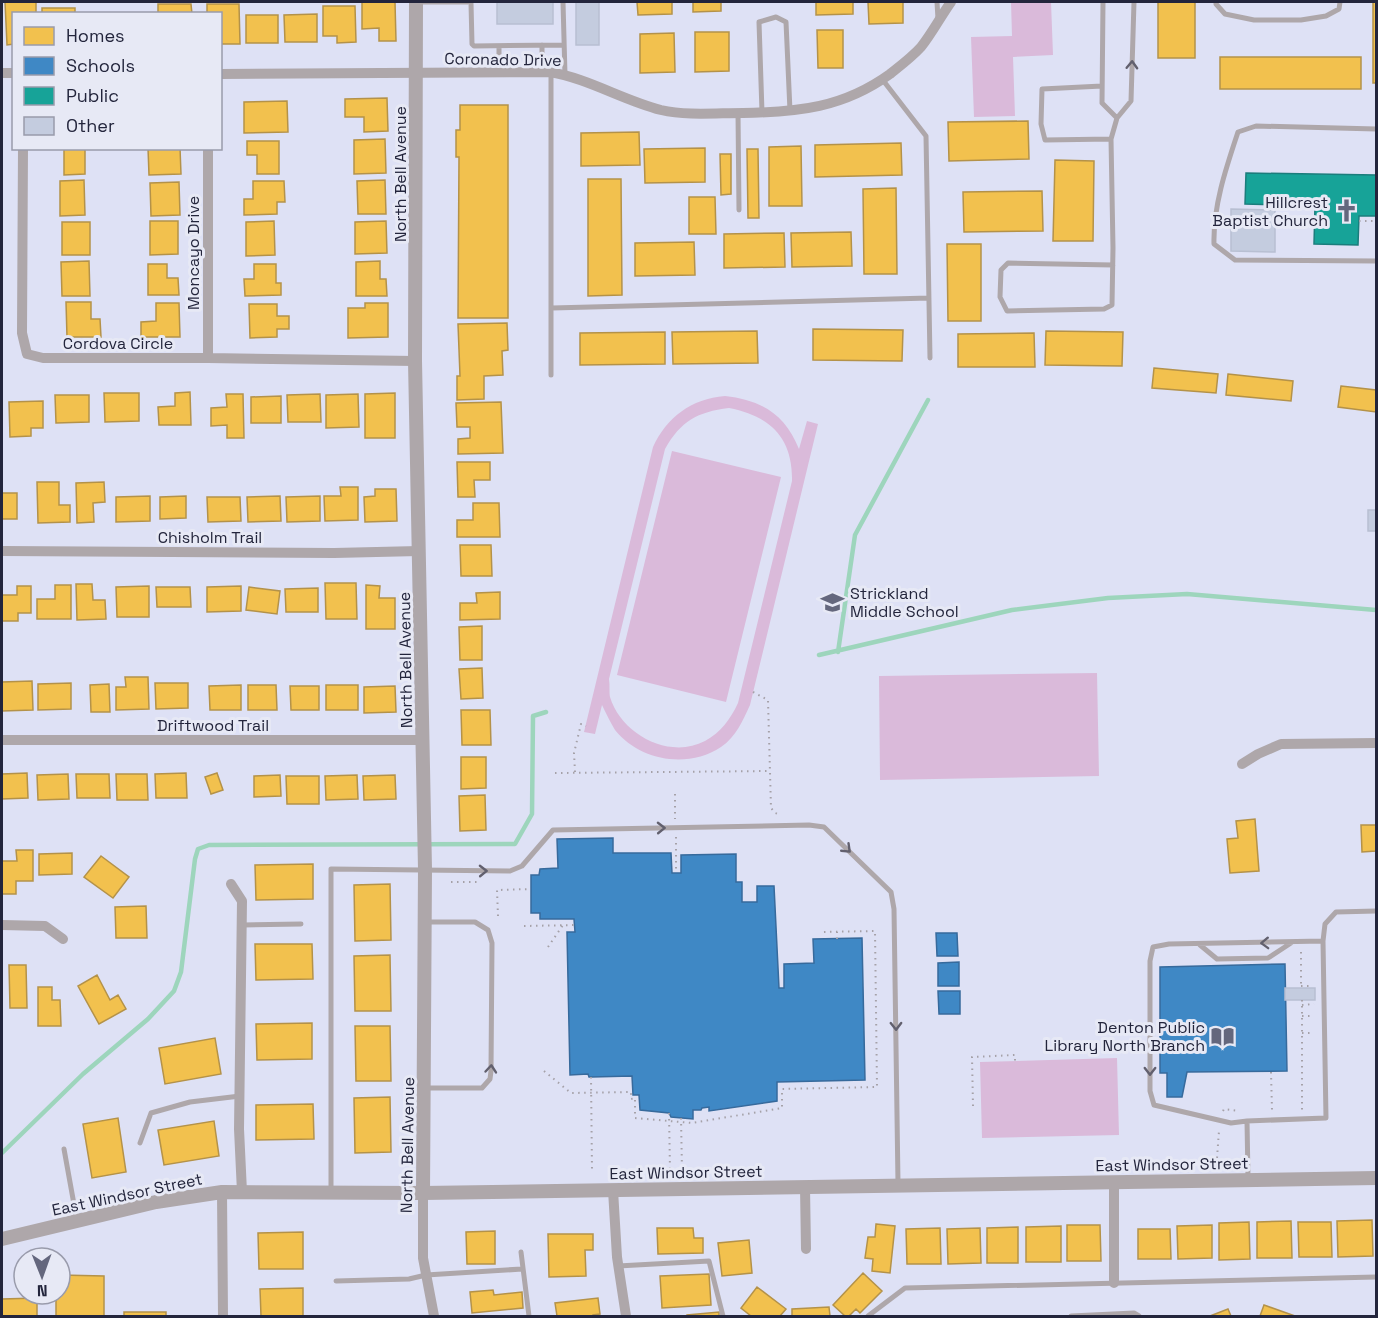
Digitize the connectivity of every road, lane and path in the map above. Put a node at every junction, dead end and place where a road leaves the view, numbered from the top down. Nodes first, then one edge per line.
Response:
1 (416, 2) edge
2 (563, 2) edge
3 (937, 2) edge
4 (951, 2) edge
5 (1102, 2) edge
6 (1134, 2) edge
7 (1216, 2) edge
8 (1340, 2) edge
9 (938, 21) junction
10 (542, 45) junction
11 (564, 45) junction
12 (499, 46) junction
13 (499, 71) junction
14 (547, 72) junction
15 (416, 73) junction
16 (222, 74) edge
17 (565, 75) junction
18 (882, 79) junction
19 (1102, 86) junction
20 (790, 111) junction
21 (762, 112) junction
22 (738, 113) junction
23 (1117, 118) junction
24 (1377, 129) edge
25 (1111, 139) junction
26 (23, 150) edge
27 (208, 150) edge
28 (739, 210) dead end
29 (1359, 220) dead end
30 (1377, 220) edge
31 (1377, 261) edge
32 (1113, 265) junction
33 (929, 298) junction
34 (552, 308) junction
35 (208, 358) junction
36 (930, 358) dead end
37 (416, 362) junction
38 (551, 375) dead end
39 (2, 551) edge
40 (419, 551) junction
41 (753, 692) dead end
42 (586, 726) dead end
43 (2, 740) edge
44 (424, 740) junction
45 (1377, 743) edge
46 (1242, 764) dead end
47 (771, 771) junction
48 (555, 773) dead end
49 (575, 773) junction
50 (675, 794) dead end
51 (781, 815) dead end
52 (675, 819) dead end
53 (675, 835) dead end
54 (425, 868) junction
55 (676, 873) dead end
56 (451, 882) dead end
57 (480, 882) dead end
58 (499, 882) dead end
59 (231, 884) dead end
60 (531, 889) dead end
61 (500, 890) junction
62 (1377, 911) edge
63 (498, 916) dead end
64 (424, 922) junction
65 (301, 924) dead end
66 (2, 925) edge
67 (242, 925) junction
68 (563, 925) junction
69 (575, 925) dead end
70 (524, 926) dead end
71 (820, 932) dead end
72 (837, 932) junction
73 (63, 939) dead end
74 (837, 939) dead end
75 (1323, 941) junction
76 (1292, 942) junction
77 (1200, 945) junction
78 (548, 947) dead end
79 (1300, 952) dead end
80 (1301, 988) dead end
81 (1302, 1000) dead end
82 (1324, 1004) junction
83 (1302, 1005) junction
84 (1324, 1016) junction
85 (1302, 1017) junction
86 (1302, 1033) junction
87 (1325, 1033) junction
88 (1015, 1061) dead end
89 (544, 1071) dead end
90 (1271, 1072) dead end
91 (591, 1077) dead end
92 (424, 1088) junction
93 (591, 1092) junction
94 (240, 1096) junction
95 (973, 1106) dead end
96 (1272, 1110) dead end
97 (1293, 1110) dead end
98 (1223, 1111) dead end
99 (1242, 1111) dead end
100 (669, 1113) dead end
101 (681, 1118) dead end
102 (1247, 1121) junction
103 (669, 1122) junction
104 (681, 1123) junction
105 (1220, 1127) dead end
106 (140, 1143) dead end
107 (64, 1149) dead end
108 (1216, 1158) dead end
109 (670, 1170) dead end
110 (682, 1170) dead end
111 (592, 1171) dead end
112 (1377, 1178) edge
113 (1248, 1180) junction
114 (1114, 1182) junction
115 (898, 1185) junction
116 (805, 1187) junction
117 (613, 1190) junction
118 (222, 1192) junction
119 (242, 1192) junction
120 (331, 1193) junction
121 (423, 1193) junction
122 (77, 1221) junction
123 (2, 1239) edge
124 (806, 1249) dead end
125 (521, 1252) dead end
126 (618, 1266) junction
127 (522, 1269) junction
128 (426, 1275) junction
129 (1377, 1277) edge
130 (336, 1281) dead end
131 (1114, 1283) junction
132 (224, 1317) edge
133 (434, 1317) edge
134 (529, 1317) edge
135 (626, 1317) edge
136 (723, 1317) edge
137 (868, 1317) edge
138 (1071, 1317) edge
139 (1139, 1317) edge

1 - 12 lane
1 - 15 street, North Bell Avenue
2 - 11 lane
3 - 9 lane
4 - 9 street, Coronado Drive
5 - 19 lane
23 -> 6 lane
7 - 8 lane
9 - 18 street, Coronado Drive
10 - 11 lane
10 - 12 lane
10 - 14 lane
11 - 17 lane
12 - 13 lane
13 - 14 street, Coronado Drive
13 - 15 street, Coronado Drive
14 - 17 street, Coronado Drive
14 - 34 lane
15 - 16 street, Coronado Drive
15 - 37 street, North Bell Avenue
17 - 22 street, Coronado Drive
18 - 20 street, Coronado Drive
18 - 33 lane
19 - 23 lane
19 - 25 lane
20 - 21 street, Coronado Drive
20 - 21 lane
21 - 22 street, Coronado Drive
22 - 28 lane
23 - 25 lane
24 - 31 lane
25 - 32 lane
26 - 35 street, Cordova Circle
27 - 35 street, Moncayo Drive
29 - 30 path
32 - 32 lane
33 - 34 lane
33 - 36 lane
34 - 38 lane
35 - 37 street, Cordova Circle
37 - 40 street, North Bell Avenue
39 - 40 street, Chisholm Trail
40 - 44 street, North Bell Avenue
41 - 47 path
42 - 49 path
43 - 44 street, Driftwood Trail
44 - 54 street, North Bell Avenue
45 - 46 street
47 - 49 path
47 - 51 path
48 - 49 path
50 - 52 path
53 - 55 path
54 - 64 street, North Bell Avenue
54 -> 115 lane
54 - 120 lane
56 - 57 path
58 - 61 path
59 - 67 street
60 - 61 path
61 - 63 path
62 - 75 lane
64 - 92 street, North Bell Avenue
92 -> 64 lane
65 - 67 lane
66 - 73 street
67 - 94 street
68 - 69 path
68 - 70 path
68 - 78 path
71 - 72 path
72 - 74 path
72 - 104 path
75 - 76 lane
75 - 82 lane
76 -> 77 lane
76 - 77 lane
77 -> 102 lane
79 - 80 path
81 - 83 path
82 - 83 path
82 - 84 lane
83 - 85 path
84 - 85 path
84 - 87 lane
85 - 86 path
86 - 87 path
86 - 97 path
87 - 102 lane
88 - 95 path
89 - 93 path
90 - 96 path
91 - 93 path
92 - 121 street, North Bell Avenue
93 - 103 path
93 - 111 path
94 - 106 lane
94 - 119 street
98 - 99 path
100 - 103 path
101 - 104 path
102 - 113 lane
103 - 104 path
103 - 109 path
104 - 110 path
105 - 108 path
107 - 122 lane
112 - 113 street, East Windsor Street
113 - 114 street, East Windsor Street
114 - 115 street, East Windsor Street
114 - 131 street
115 - 116 street, East Windsor Street
116 - 117 street, East Windsor Street
116 - 124 street
117 - 121 street, East Windsor Street
117 - 126 street
118 - 119 street, East Windsor Street
118 - 122 street, East Windsor Street
118 - 132 street
119 - 120 street, East Windsor Street
120 - 121 street, East Windsor Street
121 - 128 street, North Bell Avenue
122 - 123 street, East Windsor Street
125 - 127 lane
126 - 135 street
126 - 136 lane
127 - 128 lane
127 - 134 lane
128 - 130 lane
128 - 133 street, North Bell Avenue
129 - 131 lane
131 - 137 lane
138 - 139 lane

